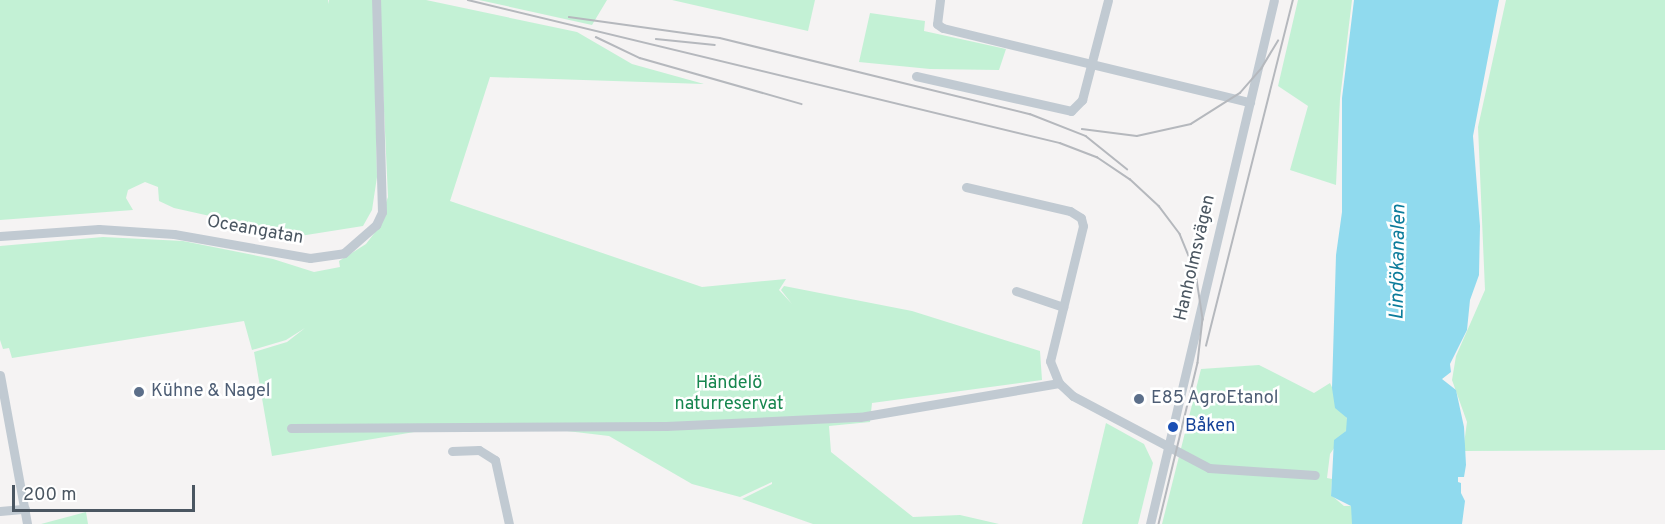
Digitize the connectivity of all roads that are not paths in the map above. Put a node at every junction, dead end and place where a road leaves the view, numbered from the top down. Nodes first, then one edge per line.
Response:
1 (376, 0) edge
2 (940, 0) edge
3 (1108, 0) edge
4 (1274, 0) edge
5 (1092, 64) junction
6 (916, 76) dead end
7 (1250, 102) junction
8 (966, 187) dead end
9 (0, 236) edge
10 (1016, 291) dead end
11 (1063, 307) junction
12 (0, 375) edge
13 (1059, 383) junction
14 (291, 428) dead end
15 (1168, 448) junction
16 (452, 451) dead end
17 (1316, 475) dead end
18 (25, 509) junction
19 (0, 512) edge
20 (27, 524) edge
21 (509, 524) edge
22 (1150, 524) edge

1 - 9 street, Oceangatan
2 - 5 street
3 - 5 street
4 - 7 street, Hanholmsvägen
5 - 6 street
5 - 7 street
7 - 15 street, Hanholmsvägen
8 - 11 street
10 - 11 street
11 - 13 street
12 - 18 street
13 - 14 street
13 - 15 street
15 - 17 street
15 - 22 street, Hanholmsvägen
16 - 21 street
18 - 19 street
18 - 20 street

